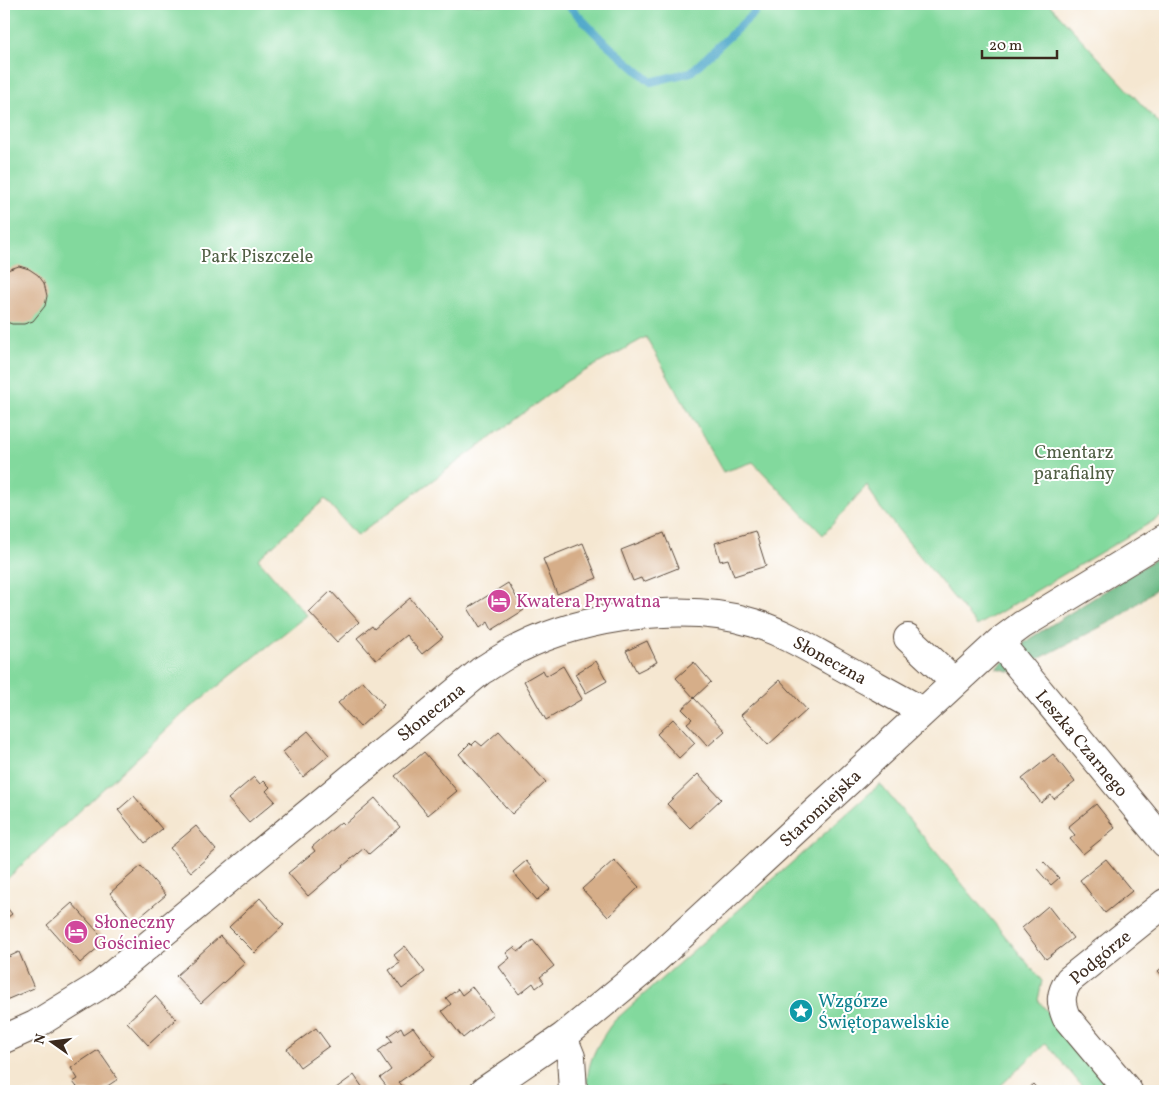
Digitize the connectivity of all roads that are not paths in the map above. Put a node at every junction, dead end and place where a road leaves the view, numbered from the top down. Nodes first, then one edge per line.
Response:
1 (1165, 538) edge
2 (908, 638) dead end
3 (999, 642) junction
4 (955, 682) junction
5 (922, 711) junction
6 (1165, 843) edge
7 (1165, 903) edge
8 (563, 1037) junction
9 (4, 1039) edge
10 (484, 1091) edge
11 (573, 1091) edge
12 (1128, 1091) edge

1 - 3 street, Staromiejska
2 - 4 street
3 - 4 street, Staromiejska
3 - 6 street, Leszka Czarnego
4 - 5 street, Staromiejska
5 - 8 street, Staromiejska
5 - 9 street, Słoneczna
7 - 12 street, Podgórze
8 - 10 street, Staromiejska
8 - 11 street

